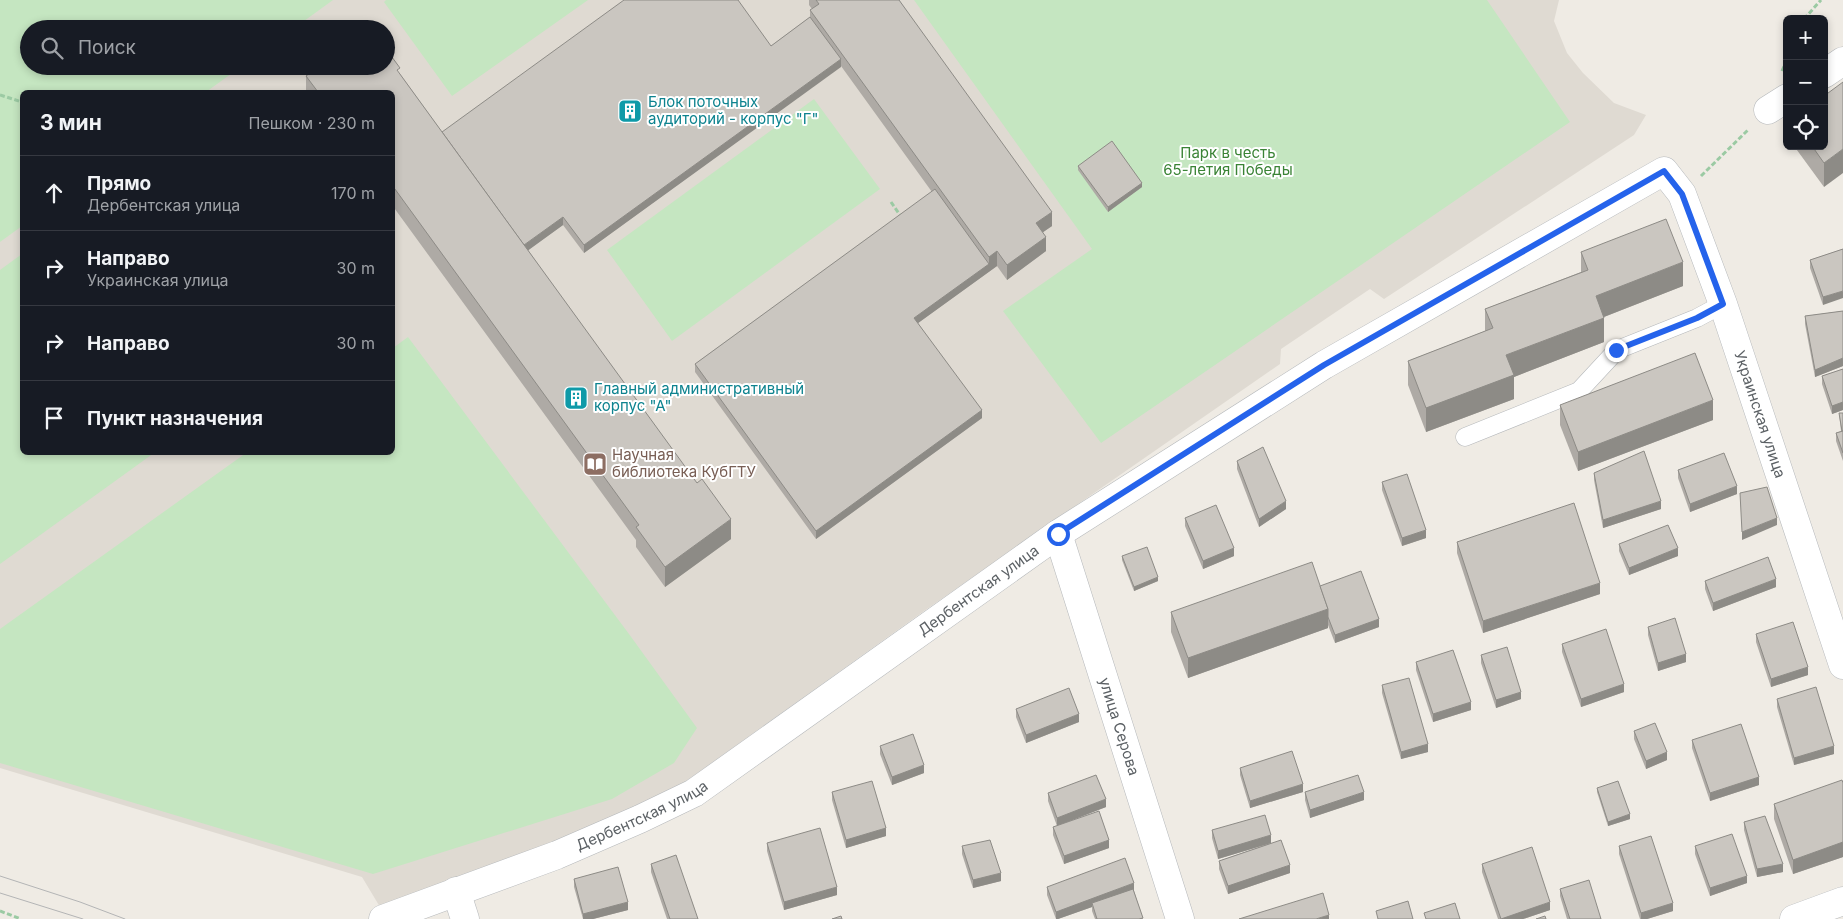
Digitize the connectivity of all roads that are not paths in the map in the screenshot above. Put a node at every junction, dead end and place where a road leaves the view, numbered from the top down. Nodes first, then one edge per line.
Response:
1 (1843, 62) edge
2 (1828, 71) edge
3 (1664, 171) joint
4 (1723, 304) junction
5 (1465, 437) dead end
6 (1058, 534) junction
7 (1843, 666) edge
8 (456, 891) junction
9 (1843, 901) edge
10 (383, 919) edge
11 (465, 919) edge
12 (1180, 919) edge
13 (1794, 919) edge

1 - 2 street
3 - 4 street, Украинская улица
3 - 6 street, Дербентская улица
4 - 5 lane
4 - 7 street, Украинская улица
6 - 8 street, Дербентская улица
6 - 12 street, улица Серова
8 - 10 street, Дербентская улица
8 - 11 street
9 - 13 street

